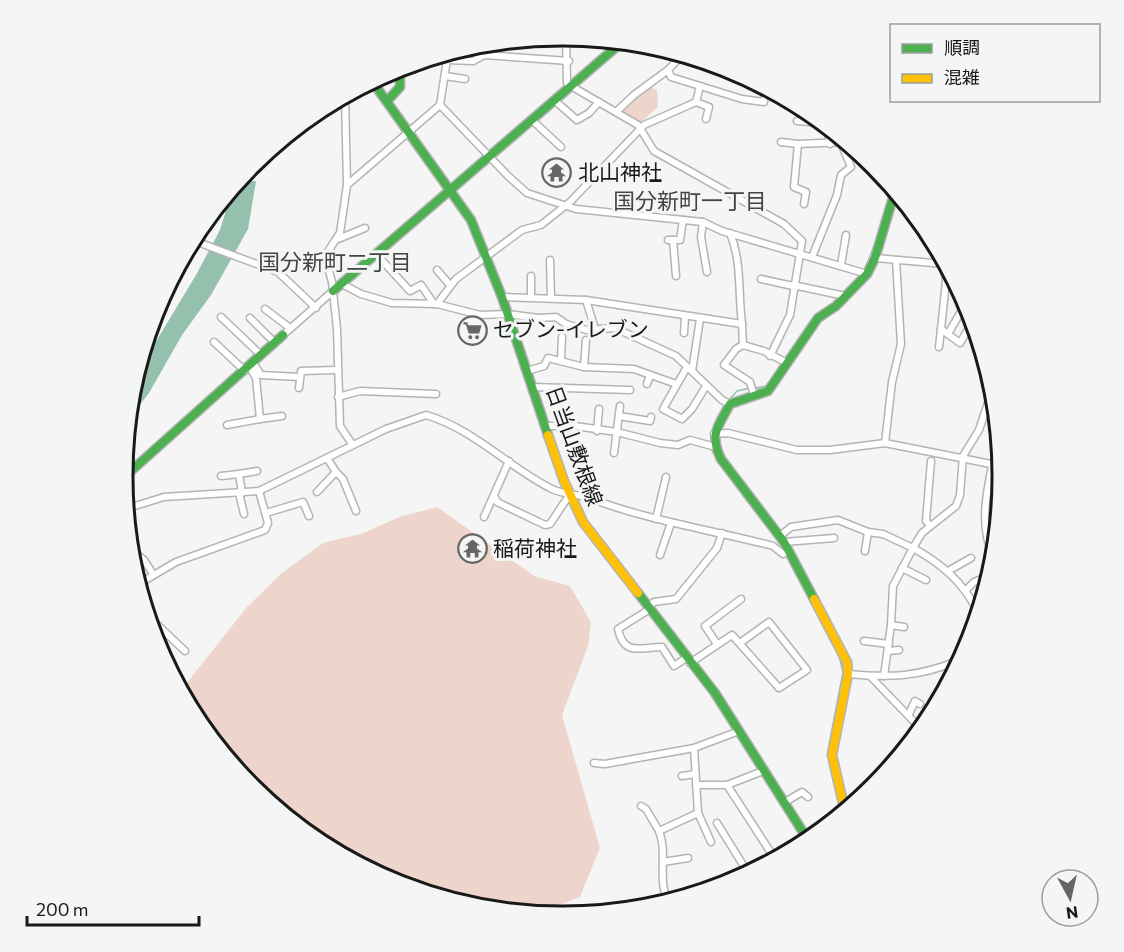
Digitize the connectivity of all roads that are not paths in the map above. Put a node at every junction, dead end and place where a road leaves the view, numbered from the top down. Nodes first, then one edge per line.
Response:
1 (567, 46) edge
2 (613, 50) edge
3 (460, 59) edge
4 (569, 61) junction
5 (447, 62) edge
6 (676, 62) edge
7 (668, 70) junction
8 (445, 76) junction
9 (400, 78) edge
10 (465, 79) dead end
11 (571, 86) junction
12 (700, 86) junction
13 (377, 89) edge
14 (764, 97) edge
15 (554, 100) junction
16 (387, 102) junction
17 (599, 102) junction
18 (696, 102) junction
19 (345, 105) edge
20 (440, 105) junction
21 (616, 112) junction
22 (706, 119) dead end
23 (532, 120) junction
24 (797, 121) dead end
25 (805, 122) edge
26 (641, 128) junction
27 (408, 133) junction
28 (829, 140) edge
29 (781, 142) dead end
30 (833, 143) edge
31 (798, 144) junction
32 (830, 144) junction
33 (561, 147) dead end
34 (847, 155) edge
35 (491, 157) junction
36 (347, 185) junction
37 (452, 190) junction
38 (892, 201) edge
39 (804, 204) dead end
40 (566, 205) junction
41 (683, 220) junction
42 (703, 222) junction
43 (365, 228) dead end
44 (730, 233) junction
45 (846, 235) dead end
46 (338, 239) junction
47 (201, 243) edge
48 (800, 253) junction
49 (377, 255) junction
50 (812, 257) junction
51 (487, 258) junction
52 (875, 258) junction
53 (550, 260) dead end
54 (896, 260) junction
55 (935, 263) edge
56 (841, 265) junction
57 (437, 270) dead end
58 (707, 272) dead end
59 (867, 274) junction
60 (531, 276) dead end
61 (676, 276) dead end
62 (761, 279) dead end
63 (342, 284) junction
64 (946, 284) edge
65 (450, 285) junction
66 (793, 285) junction
67 (333, 291) junction
68 (844, 295) junction
69 (502, 297) junction
70 (531, 297) junction
71 (551, 297) junction
72 (586, 300) junction
73 (436, 304) junction
74 (316, 308) junction
75 (265, 309) dead end
76 (507, 314) junction
77 (960, 314) edge
78 (685, 316) junction
79 (221, 317) dead end
80 (250, 318) dead end
81 (700, 319) junction
82 (742, 324) junction
83 (290, 328) junction
84 (595, 328) junction
85 (941, 329) junction
86 (967, 332) edge
87 (684, 333) dead end
88 (948, 334) junction
89 (283, 335) joint
90 (562, 337) dead end
91 (586, 340) dead end
92 (214, 342) dead end
93 (275, 343) junction
94 (743, 345) junction
95 (939, 347) dead end
96 (261, 355) junction
97 (770, 356) junction
98 (561, 359) junction
99 (787, 363) junction
100 (249, 367) junction
101 (584, 367) junction
102 (689, 369) junction
103 (338, 370) junction
104 (527, 371) junction
105 (650, 375) junction
106 (299, 377) junction
107 (647, 384) dead end
108 (676, 384) junction
109 (706, 386) junction
110 (533, 387) junction
111 (299, 388) dead end
112 (630, 390) dead end
113 (753, 391) junction
114 (435, 394) dead end
115 (338, 397) junction
116 (727, 403) junction
117 (620, 406) dead end
118 (599, 409) dead end
119 (986, 409) edge
120 (282, 416) dead end
121 (619, 416) junction
122 (651, 417) dead end
123 (260, 419) junction
124 (227, 425) dead end
125 (546, 426) junction
126 (597, 431) junction
127 (619, 433) junction
128 (714, 434) junction
129 (885, 443) junction
130 (352, 444) junction
131 (711, 446) junction
132 (614, 453) dead end
133 (327, 458) junction
134 (963, 459) junction
135 (509, 461) junction
136 (931, 461) dead end
137 (992, 466) edge
138 (992, 468) edge
139 (133, 469) edge
140 (257, 471) dead end
141 (336, 472) junction
142 (239, 474) junction
143 (221, 476) dead end
144 (666, 477) dead end
145 (259, 491) junction
146 (317, 492) dead end
147 (240, 493) junction
148 (570, 494) junction
149 (494, 495) junction
150 (133, 506) edge
151 (356, 511) dead end
152 (266, 513) junction
153 (243, 514) dead end
154 (309, 516) dead end
155 (484, 517) dead end
156 (656, 519) junction
157 (671, 523) junction
158 (930, 525) junction
159 (867, 532) junction
160 (722, 533) junction
161 (834, 538) dead end
162 (782, 539) junction
163 (987, 539) edge
164 (913, 548) junction
165 (865, 551) dead end
166 (786, 552) junction
167 (660, 555) dead end
168 (140, 557) edge
169 (971, 558) dead end
170 (902, 568) junction
171 (948, 571) junction
172 (153, 574) junction
173 (145, 579) edge
174 (926, 580) dead end
175 (979, 580) edge
176 (966, 590) junction
177 (741, 599) dead end
178 (973, 602) edge
179 (649, 608) junction
180 (891, 625) junction
181 (160, 627) edge
182 (904, 627) dead end
183 (864, 641) dead end
184 (740, 643) junction
185 (717, 644) junction
186 (889, 647) junction
187 (899, 650) dead end
188 (185, 651) dead end
189 (688, 661) junction
190 (947, 665) edge
191 (848, 674) junction
192 (870, 676) junction
193 (884, 676) junction
194 (920, 704) dead end
195 (909, 714) junction
196 (915, 721) edge
197 (739, 731) junction
198 (694, 748) junction
199 (594, 763) dead end
200 (763, 771) junction
201 (695, 774) junction
202 (682, 776) dead end
203 (696, 785) junction
204 (727, 785) junction
205 (808, 797) dead end
206 (785, 802) junction
207 (842, 802) edge
208 (641, 806) dead end
209 (699, 813) junction
210 (717, 823) dead end
211 (659, 831) junction
212 (803, 832) edge
213 (711, 842) dead end
214 (770, 852) edge
215 (688, 858) dead end
216 (663, 862) junction
217 (743, 865) edge
218 (667, 892) edge

1 - 4 street
2 - 11 street
3 - 4 street
4 - 11 street
5 - 8 street
6 - 7 street
7 - 12 street
7 - 21 street
8 - 10 street
8 - 20 street
9 - 16 street
11 - 15 street
11 - 17 street
12 - 14 street
12 - 18 street
13 - 16 street, 日当山敷根線
15 - 17 street
15 - 23 street
16 - 27 street, 日当山敷根線
17 - 21 street
18 - 22 street
18 - 26 street
19 - 36 street
20 - 27 street
20 - 35 street
21 - 26 street
23 - 33 street
23 - 35 street
24 - 25 street
26 - 40 street
26 - 48 street
27 - 36 street
27 - 37 street, 日当山敷根線
28 - 32 street
29 - 31 street
30 - 32 street
31 - 32 street
31 - 39 street
34 - 50 street
35 - 37 street
35 - 40 street
36 - 46 street
37 - 49 street
37 - 51 street, 日当山敷根線
38 - 52 street
40 - 41 street
40 - 51 street
41 - 42 street
41 - 61 street
42 - 44 street
42 - 58 street
43 - 46 street
44 - 48 street
44 - 82 street
45 - 56 street
46 - 67 street
47 - 74 street
48 - 50 street
48 - 66 street
49 - 63 street
49 - 73 street
50 - 56 street
51 - 65 street
51 - 69 street, 日当山敷根線
52 - 54 street
52 - 59 street
53 - 71 street
54 - 55 street
54 - 129 street
56 - 59 street
57 - 65 street
59 - 68 street
60 - 70 street
62 - 66 street
63 - 67 street
63 - 73 street
64 - 85 street
65 - 73 street
66 - 68 street
66 - 97 street
67 - 74 street
67 - 103 street
68 - 99 street
69 - 70 street
69 - 76 street, 日当山敷根線
70 - 71 street
71 - 72 street
72 - 78 street
72 - 84 street
73 - 76 street
74 - 83 street
75 - 83 street
76 - 84 street
76 - 104 street, 日当山敷根線
77 - 88 street
78 - 81 street
78 - 87 street
79 - 96 street
80 - 93 street
81 - 82 street
81 - 102 street
82 - 94 street
83 - 89 street
84 - 102 street
85 - 88 street
85 - 95 street
86 - 88 street
89 - 93 street
90 - 98 street
91 - 101 street
92 - 100 street
93 - 96 street
94 - 97 street
94 - 113 street
96 - 100 street
97 - 99 street
98 - 101 street
98 - 104 street
99 - 113 street
100 - 106 street
100 - 123 street
100 - 139 street
101 - 105 street
102 - 108 street
102 - 109 street
103 - 106 street
103 - 115 street
104 - 110 street, 日当山敷根線
105 - 107 street
105 - 108 street
106 - 111 street
108 - 109 street
109 - 116 street
110 - 112 street
110 - 125 street, 日当山敷根線
113 - 116 street
114 - 115 street
115 - 130 street
116 - 128 street
117 - 121 street
118 - 126 street
119 - 134 street
120 - 123 street
121 - 122 street
121 - 127 street
123 - 124 street
125 - 126 street
125 - 148 street, 日当山敷根線
126 - 127 street
127 - 131 street
127 - 132 street
128 - 129 street
128 - 131 street
129 - 134 street
130 - 133 street
130 - 135 street
131 - 162 street
133 - 141 street
133 - 145 street
134 - 137 street
134 - 158 street
135 - 148 street
135 - 149 street
136 - 158 street
138 - 163 street
140 - 142 street
141 - 146 street
141 - 151 street
142 - 143 street
142 - 147 street
144 - 156 street
145 - 147 street
145 - 152 street
147 - 150 street
147 - 153 street
148 - 149 street
148 - 156 street
148 - 179 street, 日当山敷根線
149 - 155 street
152 - 154 street
152 - 172 street
156 - 157 street
157 - 160 street
157 - 167 street
158 - 164 street
159 - 162 street
159 - 164 street
159 - 165 street
160 - 166 street
160 - 179 street
161 - 162 street
162 - 166 street
164 - 170 street
164 - 171 street
166 - 191 street
168 - 172 street
169 - 171 street
170 - 174 street
170 - 180 street
171 - 176 street
172 - 173 street
175 - 176 street
176 - 178 street
177 - 185 street
179 - 189 street, 日当山敷根線
179 - 189 street
180 - 182 street
180 - 186 street
181 - 188 street
183 - 186 street
184 - 184 street
184 - 185 street
185 - 189 street
186 - 187 street
186 - 193 street
189 - 197 street, 日当山敷根線
190 - 193 street
191 - 192 street
191 - 207 street
192 - 193 street
192 - 195 street
194 - 195 street
195 - 196 street
197 - 198 street
197 - 200 street, 日当山敷根線
198 - 199 street
198 - 201 street
200 - 204 street
200 - 206 street, 日当山敷根線
201 - 202 street
201 - 203 street
203 - 204 street
203 - 209 street
204 - 214 street
205 - 206 street
206 - 212 street, 日当山敷根線
208 - 211 street
209 - 211 street
209 - 213 street
210 - 217 street
211 - 216 street
215 - 216 street
216 - 218 street

